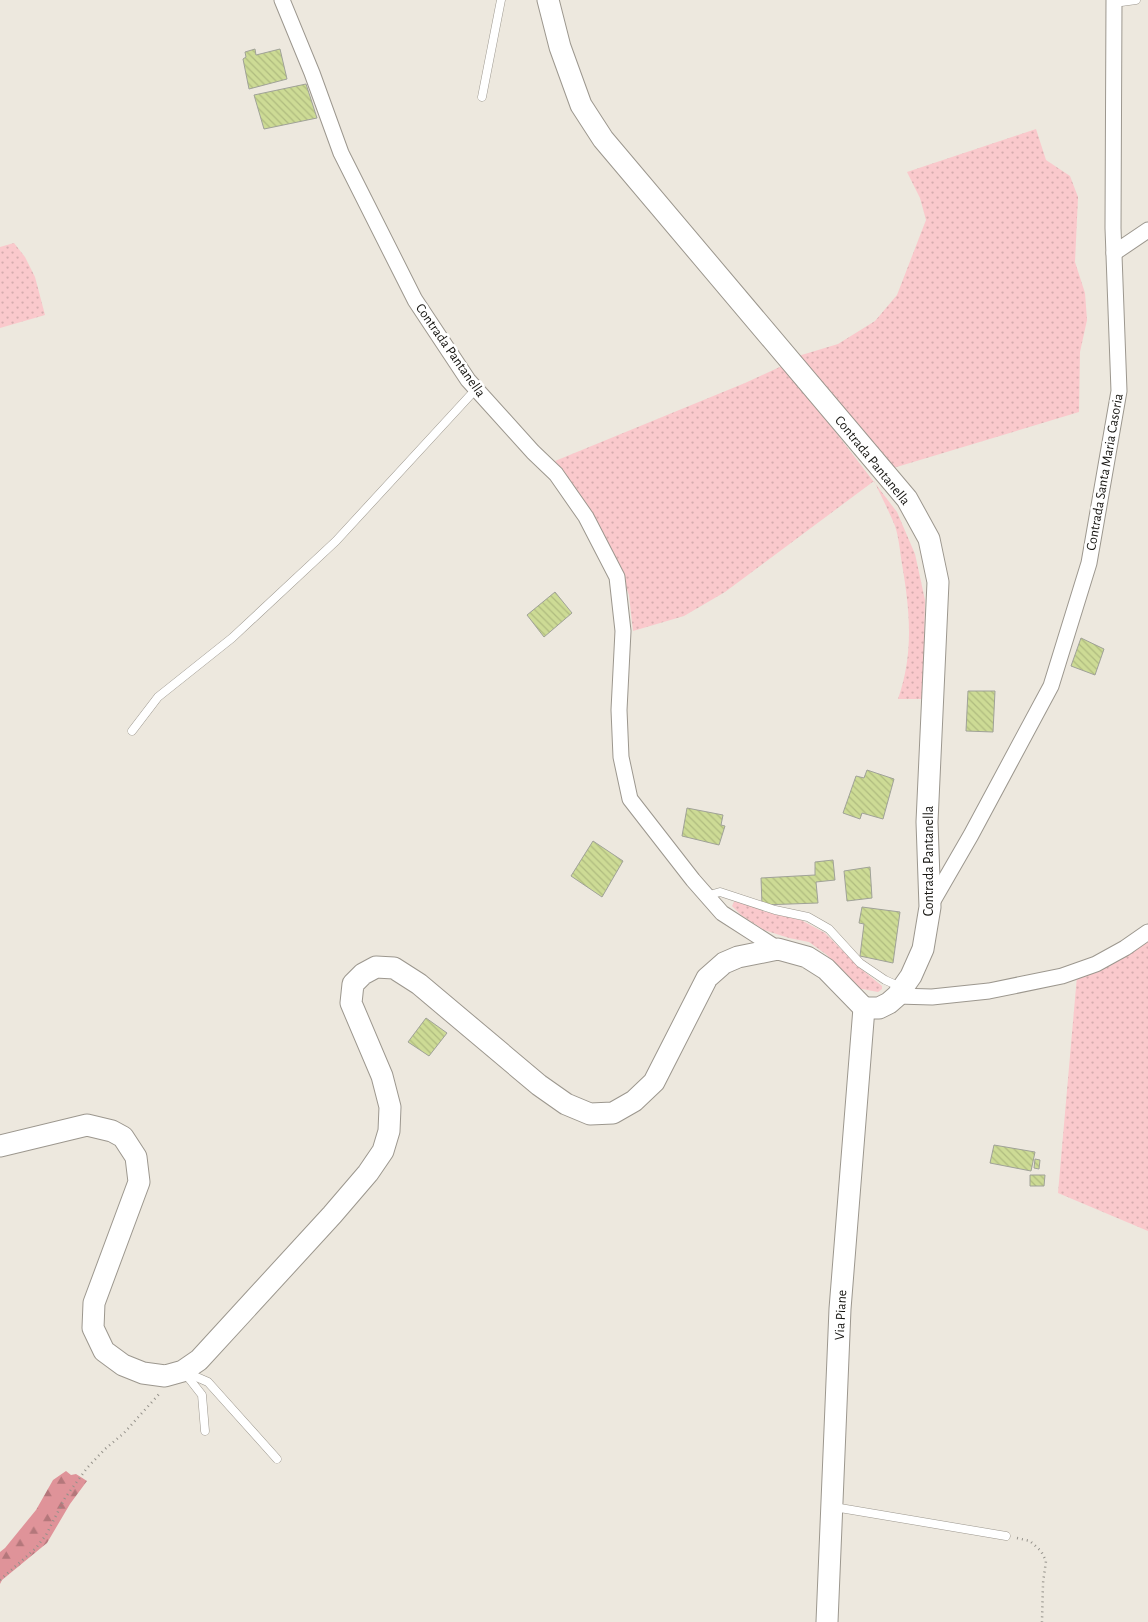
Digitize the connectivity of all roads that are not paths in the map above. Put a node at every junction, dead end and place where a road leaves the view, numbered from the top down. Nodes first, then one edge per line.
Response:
1 (282, 0) edge
2 (501, 0) edge
3 (548, 0) edge
4 (1136, 0) edge
5 (1114, 1) edge
6 (482, 97) dead end
7 (1148, 230) edge
8 (1114, 253) junction
9 (476, 389) junction
10 (132, 731) dead end
11 (706, 896) junction
12 (930, 907) junction
13 (1148, 932) edge
14 (778, 949) junction
15 (900, 992) junction
16 (864, 1008) junction
17 (0, 1146) edge
18 (174, 1373) junction
19 (205, 1432) dead end
20 (276, 1459) dead end
21 (832, 1506) junction
22 (1006, 1536) road end
23 (827, 1622) edge

1 - 9 street, Contrada Pantanella
2 - 6 lane
3 - 12 street, Contrada Pantanella
4 - 5 lane
5 - 8 street, Contrada Santa Maria Casoria
7 - 8 street
8 - 12 street, Contrada Santa Maria Casoria
9 - 10 lane
9 - 11 street, Contrada Pantanella
11 - 14 street, Contrada Pantanella
11 - 15 lane
12 - 15 street, Contrada Pantanella
13 - 15 street
14 - 16 street
14 - 18 street
15 - 16 street, Contrada Pantanella
16 - 21 street, Via Piane
17 - 18 street
18 - 19 lane
18 - 20 lane
21 - 22 lane
21 - 23 street, Via Piane

